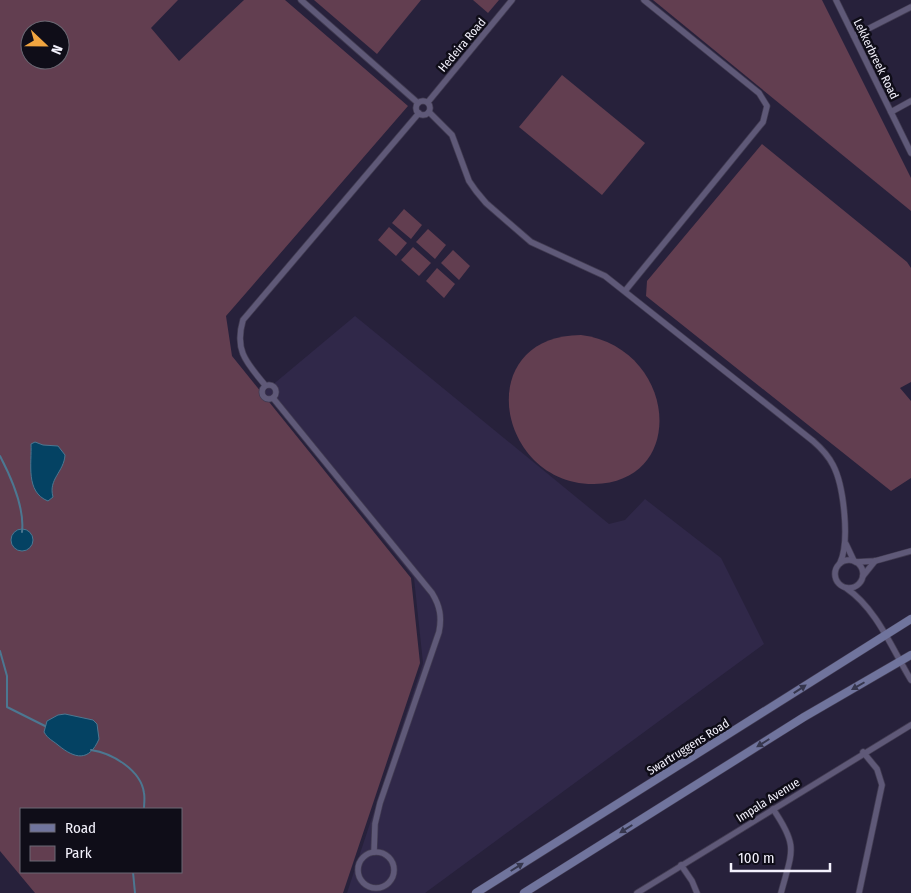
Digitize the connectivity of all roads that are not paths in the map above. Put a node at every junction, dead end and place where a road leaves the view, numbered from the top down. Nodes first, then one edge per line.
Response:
1 (302, 0) edge
2 (512, 0) edge
3 (644, 0) edge
4 (836, 0) edge
5 (911, 7) edge
6 (854, 36) junction
7 (911, 101) edge
8 (428, 102) junction
9 (418, 103) junction
10 (429, 112) junction
11 (891, 112) junction
12 (419, 114) junction
13 (911, 153) edge
14 (625, 292) junction
15 (265, 385) junction
16 (273, 398) junction
17 (845, 542) junction
18 (911, 551) edge
19 (875, 561) junction
20 (855, 562) junction
21 (840, 563) junction
22 (862, 576) junction
23 (859, 584) junction
24 (846, 588) junction
25 (860, 597) junction
26 (911, 619) edge
27 (885, 635) junction
28 (911, 655) edge
29 (900, 662) junction
30 (911, 680) edge
31 (911, 725) edge
32 (863, 752) junction
33 (773, 809) junction
34 (374, 852) junction
35 (681, 865) junction
36 (366, 884) junction
37 (383, 886) junction
38 (368, 893) edge
39 (381, 893) edge
40 (476, 893) edge
41 (524, 893) edge
42 (637, 893) edge
43 (697, 893) edge
44 (781, 893) edge
45 (859, 893) edge

1 - 9 street
2 - 8 street, Hedeira Road
3 - 14 street
4 - 6 street, Lekkerbreek Road
5 - 6 street
6 - 11 street, Lekkerbreek Road
7 - 11 street
8 - 9 street
8 - 10 street
9 - 12 street
10 - 12 street
10 - 14 street
11 - 13 street, Lekkerbreek Road
12 - 15 street
14 - 17 street
15 - 16 street
15 - 16 street
16 - 34 street
17 - 20 street
17 - 21 street
18 - 19 street
19 - 20 street
19 - 22 street
20 - 21 street
20 - 22 street
21 - 24 street
22 - 23 street
23 - 24 street
23 - 25 street
24 - 25 street
25 - 27 street
26 - 27 main road, Swartruggens Road
27 - 29 street
40 -> 27 main road, Swartruggens Road
28 - 29 main road
29 - 30 street
29 -> 41 main road
31 - 32 street, Impala Avenue
32 - 33 street, Impala Avenue
32 - 45 street
33 - 35 street, Impala Avenue
33 - 44 street
34 - 36 street
34 - 37 street
35 - 42 street, Impala Avenue
35 - 43 street
36 - 37 street
36 - 38 street
37 - 39 street

